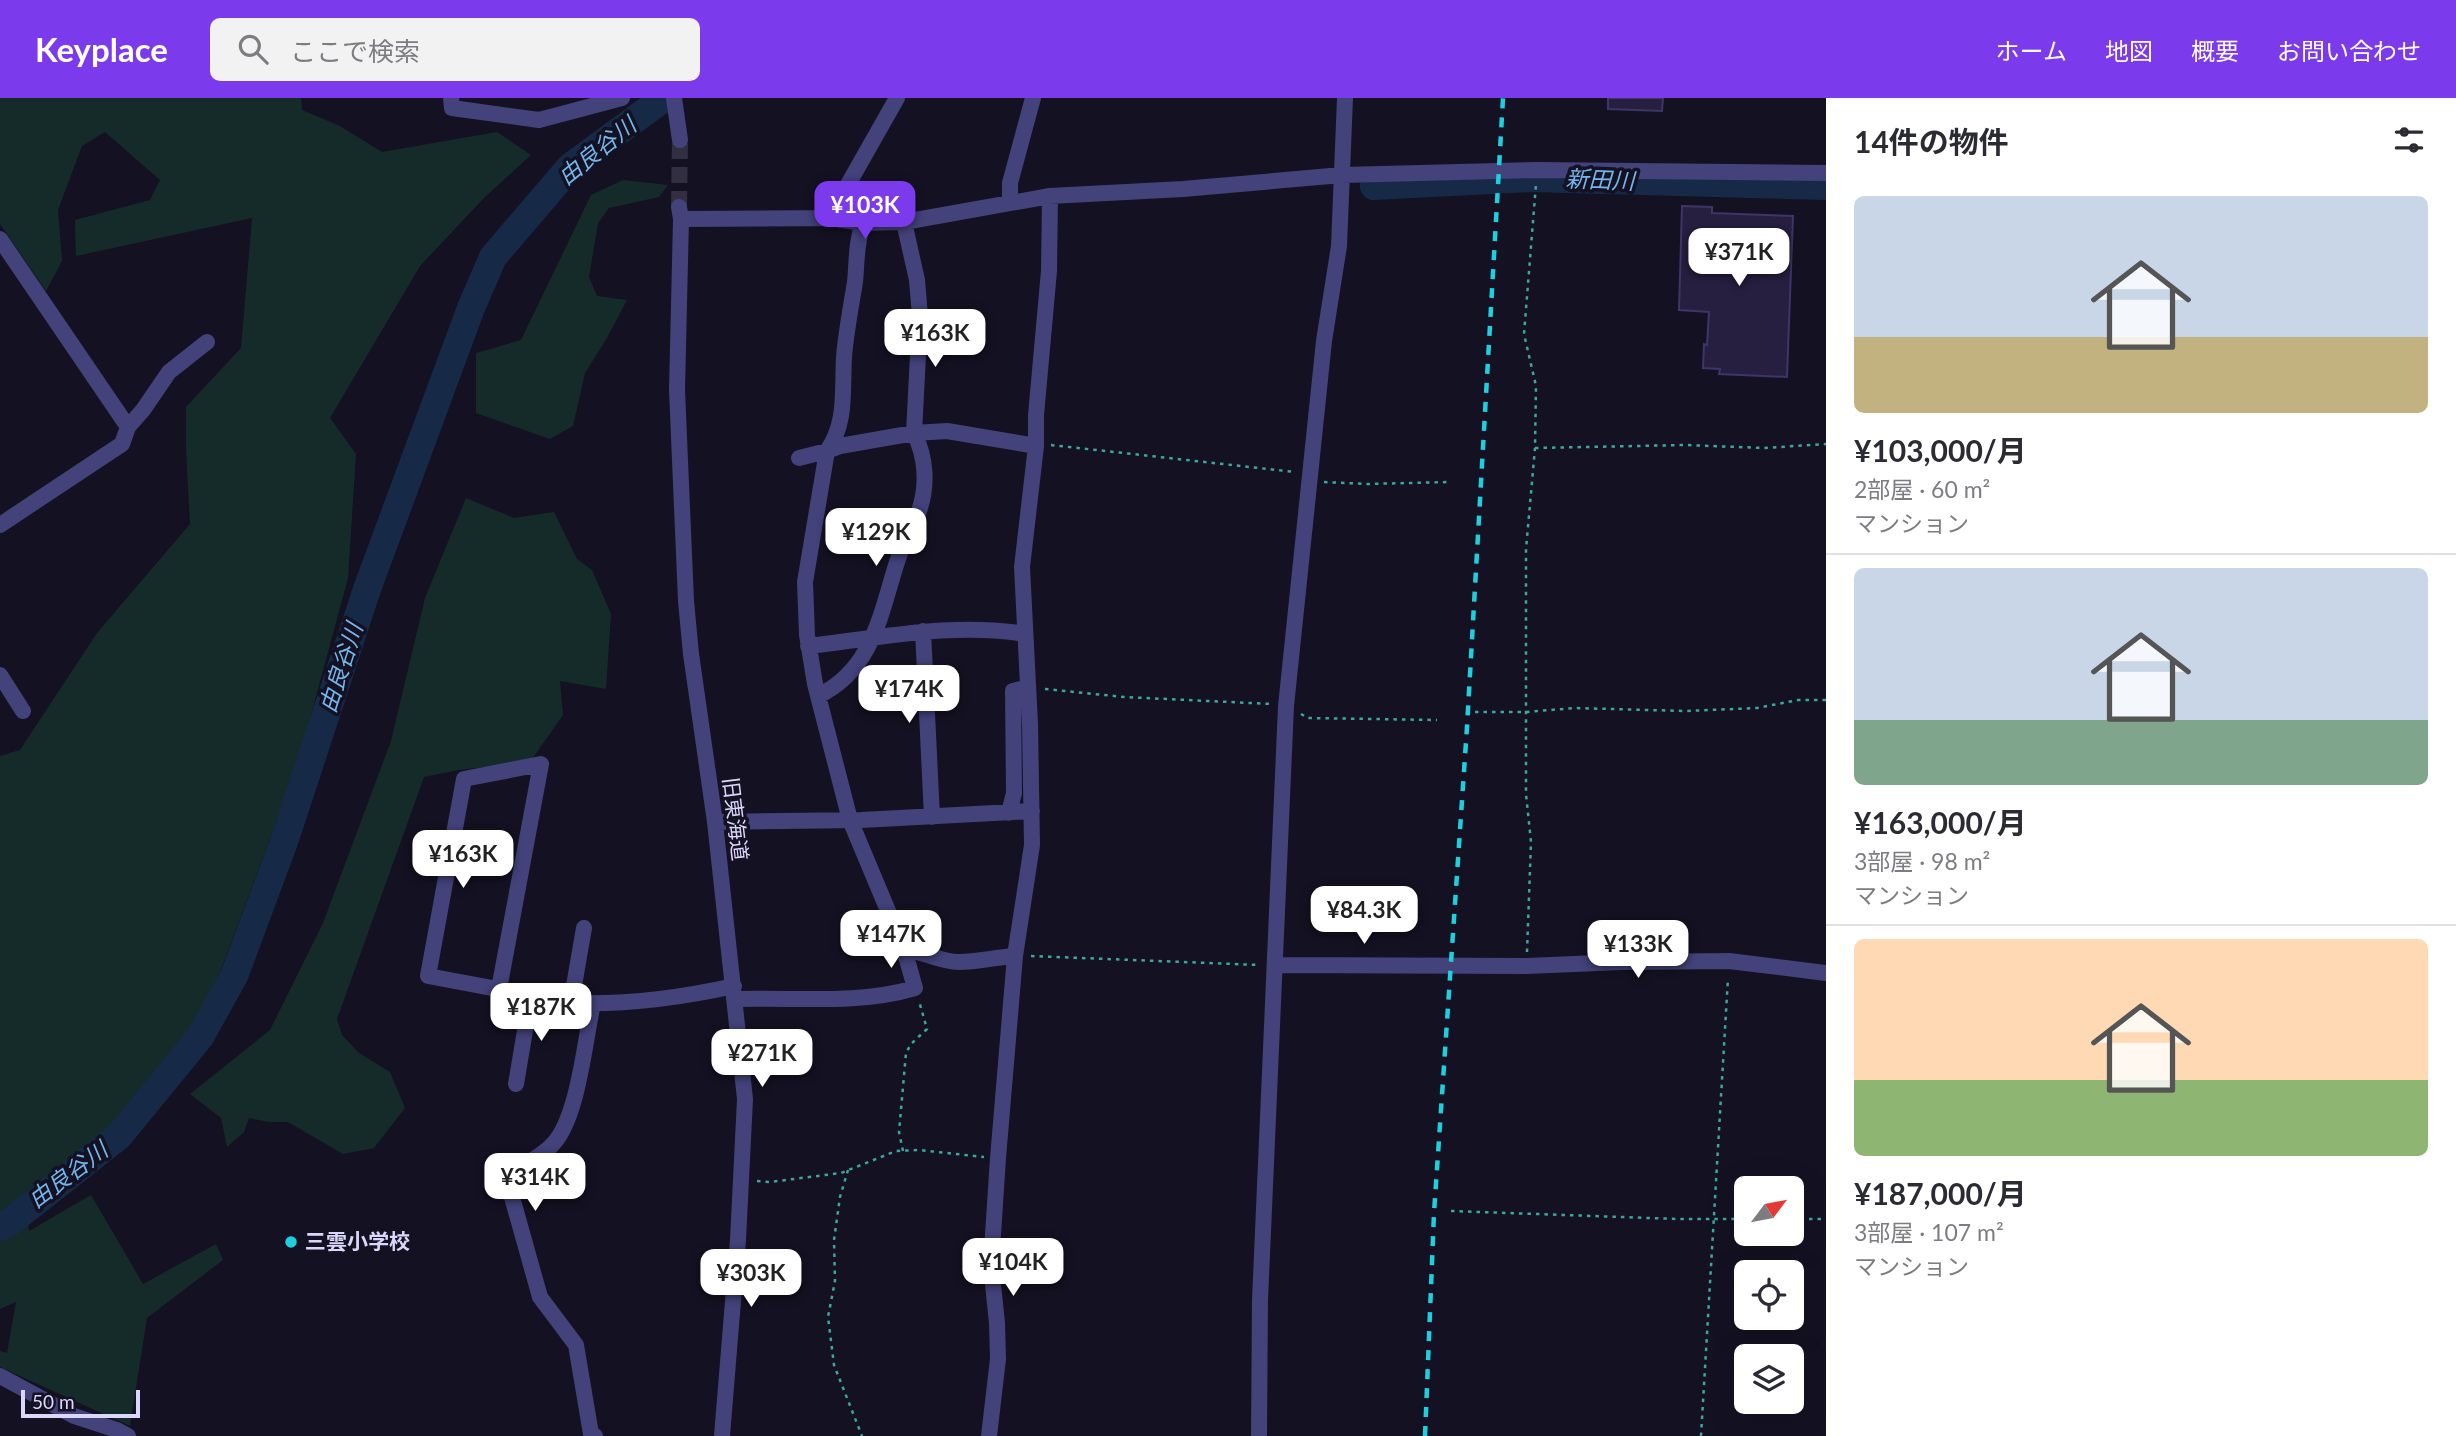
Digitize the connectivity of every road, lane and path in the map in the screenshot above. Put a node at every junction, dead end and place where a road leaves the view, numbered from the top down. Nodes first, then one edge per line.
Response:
1 (450, 98) edge
2 (622, 98) edge
3 (897, 98) edge
4 (1033, 98) edge
5 (1345, 98) edge
6 (675, 104) edge
7 (680, 140) tunnel mouth
8 (1538, 170) junction
9 (1826, 173) edge
10 (1342, 175) junction
11 (1050, 196) junction
12 (1010, 203) junction
13 (829, 218) junction
14 (904, 222) junction
15 (863, 223) junction
16 (0, 240) edge
17 (207, 342) dead end
18 (128, 427) junction
19 (914, 433) junction
20 (1826, 444) edge
21 (1036, 446) junction
22 (1535, 448) junction
23 (827, 451) junction
24 (799, 458) dead end
25 (1310, 475) junction
26 (1450, 482) dead end
27 (0, 525) edge
28 (923, 631) junction
29 (1025, 634) junction
30 (873, 639) junction
31 (808, 646) junction
32 (0, 675) edge
33 (1028, 687) junction
34 (818, 696) junction
35 (1826, 700) edge
36 (1286, 706) junction
37 (23, 710) dead end
38 (1475, 712) dead end
39 (1526, 712) junction
40 (1437, 720) dead end
41 (1032, 811) junction
42 (1009, 813) junction
43 (932, 817) junction
44 (850, 820) junction
45 (715, 822) junction
46 (584, 928) dead end
47 (904, 950) junction
48 (1015, 956) junction
49 (1729, 961) junction
50 (1276, 965) junction
51 (1527, 966) junction
52 (1826, 973) edge
53 (915, 988) junction
54 (499, 989) junction
55 (734, 993) junction
56 (531, 995) junction
57 (571, 1003) junction
58 (593, 1003) junction
59 (516, 1084) dead end
60 (903, 1151) junction
61 (998, 1158) junction
62 (848, 1170) junction
63 (742, 1180) junction
64 (1451, 1211) dead end
65 (1714, 1218) junction
66 (1734, 1219) edge
67 (1804, 1219) edge
68 (1826, 1219) edge
69 (0, 1376) edge
70 (593, 1435) edge
71 (128, 1436) edge
72 (722, 1436) edge
73 (862, 1436) edge
74 (989, 1436) edge
75 (1259, 1436) edge
76 (1700, 1436) edge

1 - 2 street
3 - 13 street
4 - 12 street
5 - 10 street
6 - 7 street
8 - 9 street
8 - 10 street
8 - 22 path
10 - 11 street
10 - 25 street
11 - 12 street
11 - 21 street
12 - 14 street
13 - 15 street
13 - 45 street, 旧東海道
14 - 15 street
14 - 19 street
15 - 23 street
16 - 18 street
17 - 18 street
18 - 27 street
19 - 21 street
19 - 23 street
19 - 30 street
20 - 22 path
21 - 25 path
21 - 29 street
22 - 39 path
23 - 24 street
23 - 31 street
25 - 26 path
25 - 36 street
28 - 29 street
28 - 30 street
28 - 43 street
29 - 33 street
30 - 31 street
30 - 34 street
31 - 34 street
32 - 37 street
33 - 36 path
33 - 41 street
33 - 42 street
34 - 44 street
35 - 39 path
36 - 40 path
36 - 50 street
38 - 39 path
39 - 51 path
41 - 42 street
41 - 48 street
42 - 43 street
43 - 44 street
44 - 45 street
44 - 47 street
45 - 55 street, 旧東海道
46 - 57 street
47 - 48 street
47 - 53 street
48 - 50 path
48 - 61 street
49 - 51 street
49 - 52 street
49 - 65 path
50 - 51 street
50 - 75 street
53 - 55 street
53 - 60 path
54 - 54 street
54 - 56 street
55 - 58 street
55 - 63 street, 旧東海道
56 - 57 street
56 - 59 street
57 - 58 street
58 - 70 street
60 - 61 path
60 - 62 path
61 - 74 street
62 - 63 path
62 - 73 path
63 - 72 street, 旧東海道
64 - 65 path
65 - 66 path
65 - 76 path
67 - 68 path
69 - 71 street

